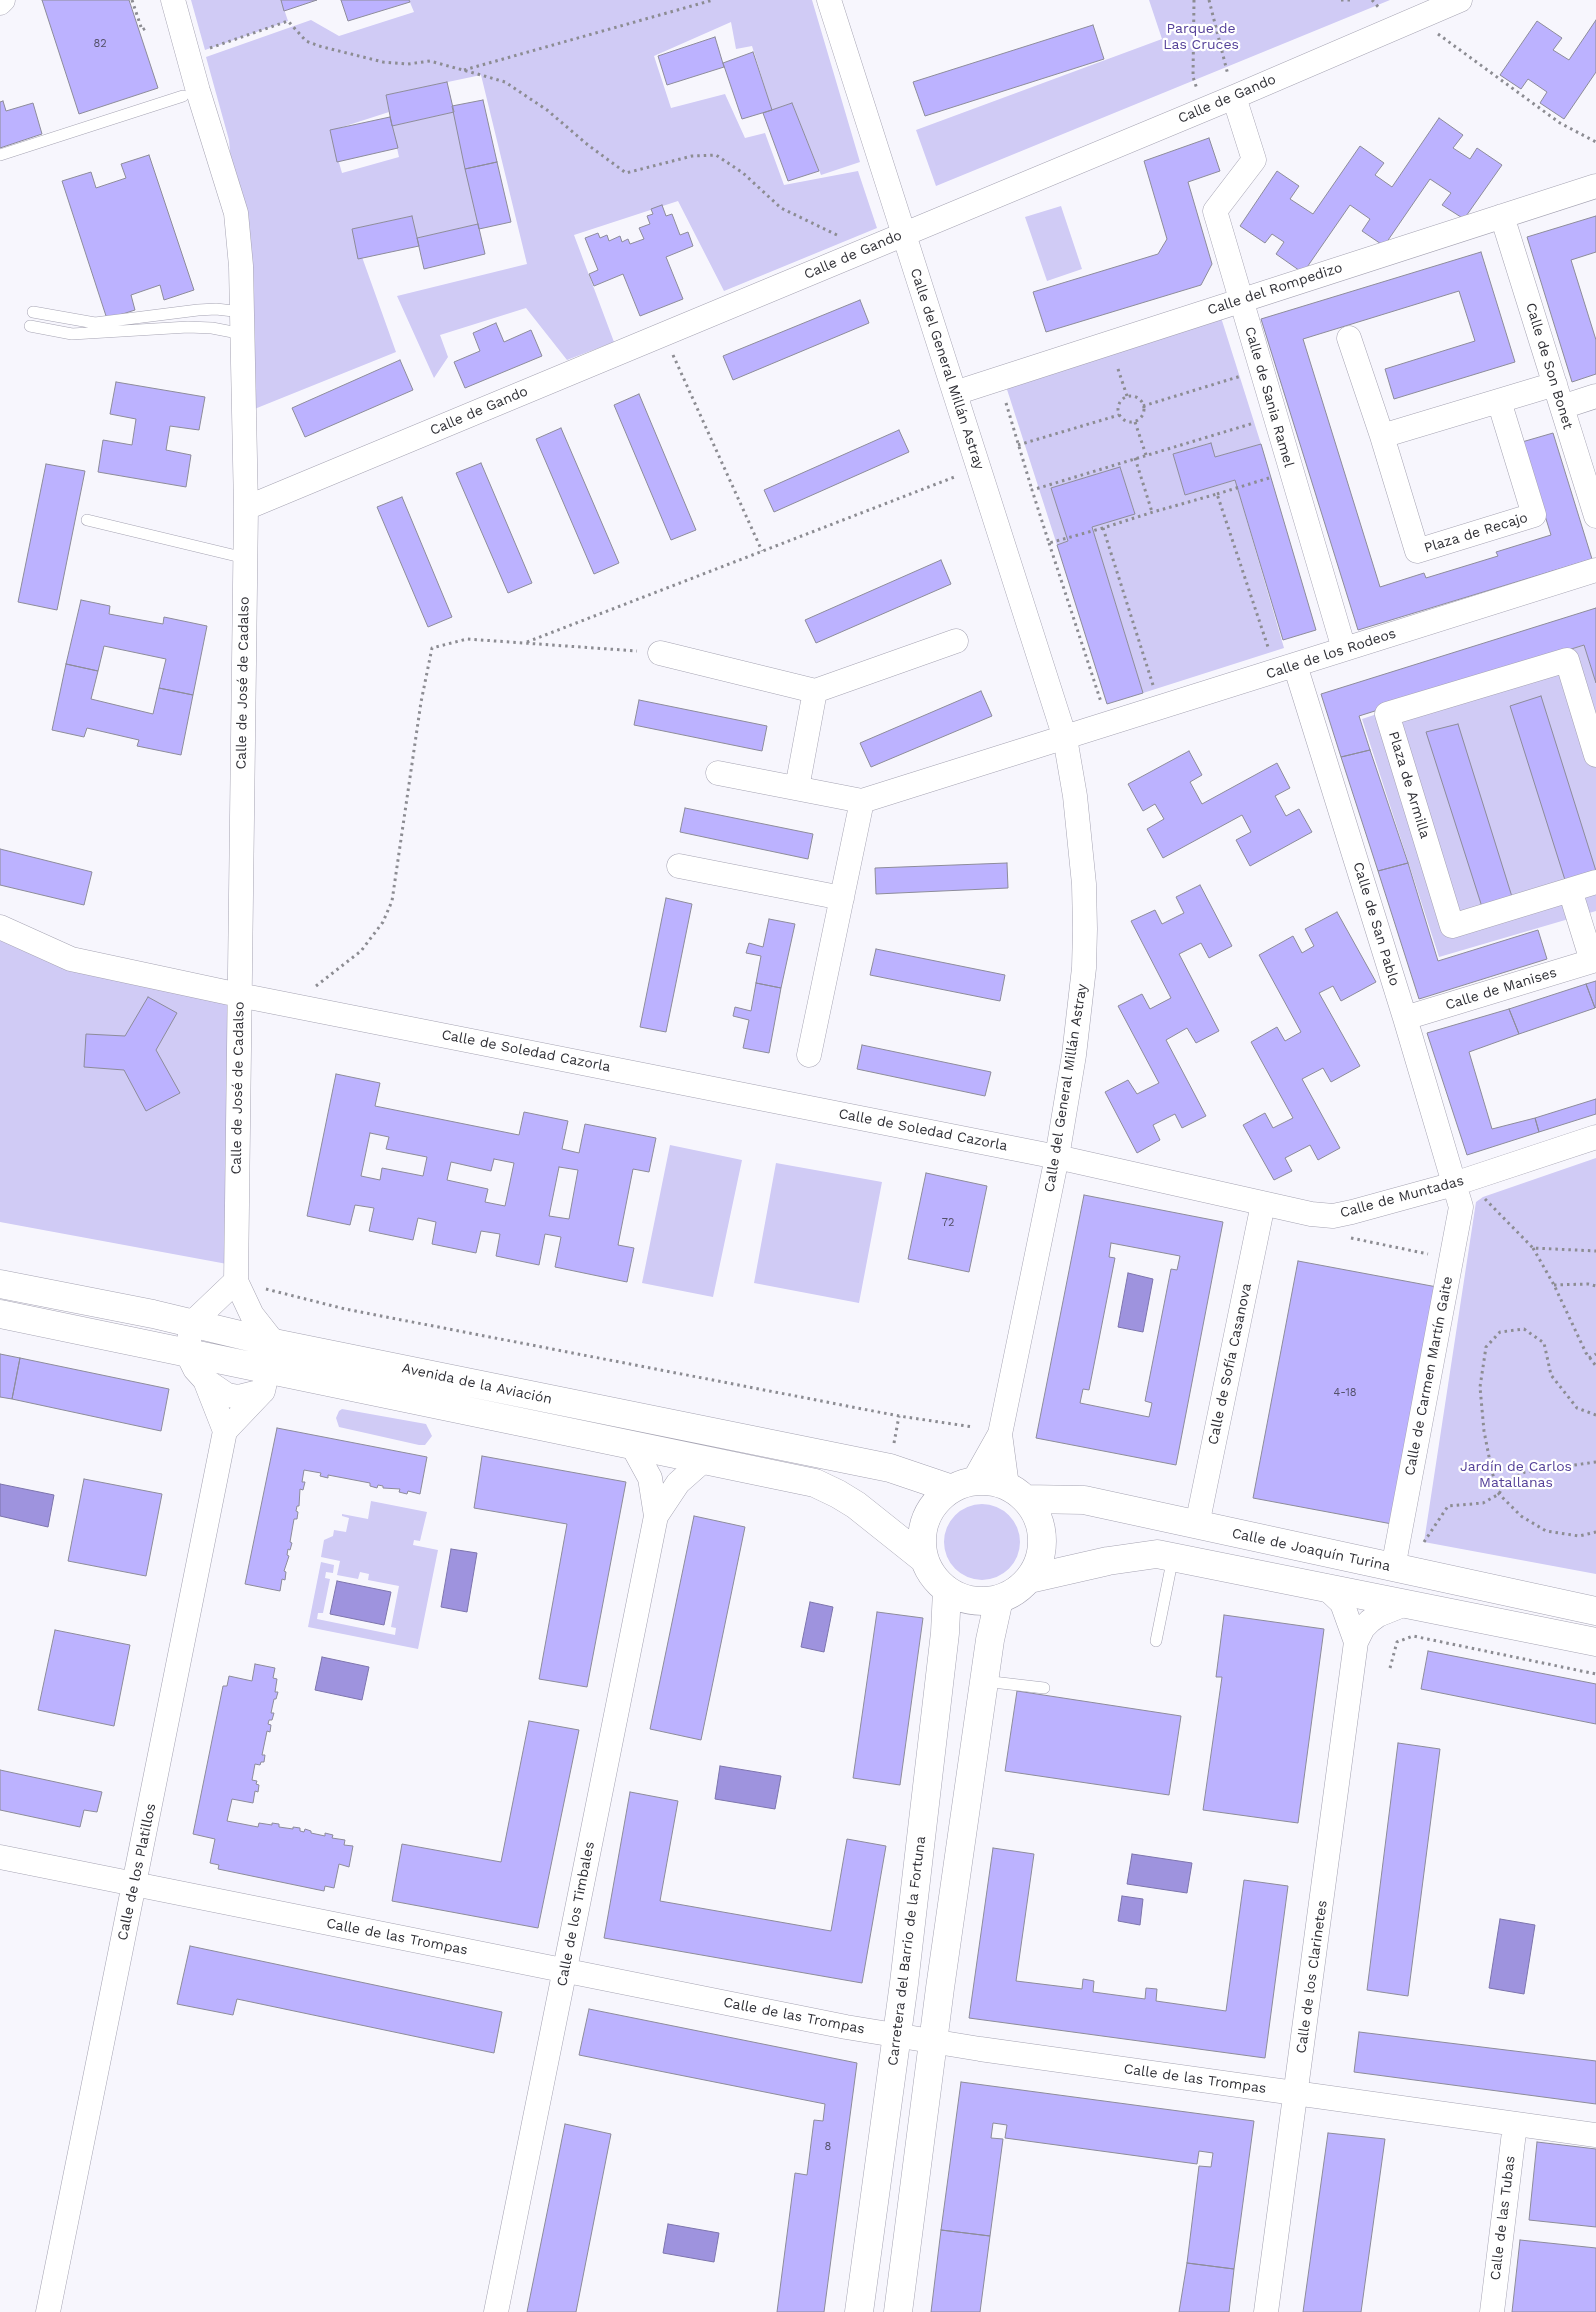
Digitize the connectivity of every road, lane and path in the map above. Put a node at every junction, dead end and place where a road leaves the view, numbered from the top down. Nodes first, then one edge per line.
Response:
1 (3, 0) edge
2 (132, 0) edge
3 (173, 0) edge
4 (713, 0) edge
5 (829, 0) edge
6 (1194, 0) edge
7 (1210, 0) edge
8 (1340, 0) edge
9 (1352, 0) edge
10 (1372, 0) edge
11 (1460, 0) edge
12 (0, 4) edge
13 (1382, 12) dead end
14 (146, 28) dead end
15 (1432, 30) dead end
16 (188, 54) junction
17 (464, 70) junction
18 (191, 93) junction
19 (1198, 94) dead end
20 (1234, 97) junction
21 (1596, 142) edge
22 (0, 155) edge
23 (1596, 186) edge
24 (1502, 216) junction
25 (904, 234) junction
26 (864, 250) junction
27 (1241, 301) junction
28 (33, 312) dead end
29 (242, 323) junction
30 (30, 326) dead end
31 (663, 334) junction
32 (1349, 338) dead end
33 (1118, 369) dead end
34 (1243, 376) dead end
35 (1554, 384) junction
36 (955, 393) junction
37 (1127, 396) junction
38 (1596, 396) edge
39 (1499, 400) junction
40 (1006, 403) dead end
41 (1144, 406) junction
42 (1562, 407) junction
43 (1118, 415) junction
44 (1135, 422) junction
45 (1256, 422) dead end
46 (1382, 436) junction
47 (1018, 445) junction
48 (1146, 455) junction
49 (1135, 458) junction
50 (979, 468) junction
51 (1273, 477) dead end
52 (1032, 490) junction
53 (1217, 494) junction
54 (246, 508) junction
55 (1152, 512) junction
56 (1596, 516) edge
57 (88, 520) dead end
58 (1103, 528) junction
59 (1049, 544) junction
60 (762, 551) junction
61 (245, 558) junction
62 (1596, 570) edge
63 (956, 641) dead end
64 (524, 643) junction
65 (1344, 649) junction
66 (660, 652) joint
67 (1271, 655) dead end
68 (1295, 665) junction
69 (1155, 691) dead end
70 (815, 692) junction
71 (1102, 707) dead end
72 (1065, 738) junction
73 (1596, 755) edge
74 (718, 773) dead end
75 (797, 788) junction
76 (862, 800) junction
77 (680, 866) dead end
78 (1596, 882) edge
79 (1570, 890) junction
80 (842, 898) junction
81 (0, 927) edge
82 (1594, 961) edge
83 (239, 995) junction
84 (306, 1008) junction
85 (1405, 1018) junction
86 (809, 1054) dead end
87 (1596, 1136) edge
88 (1057, 1157) junction
89 (1454, 1184) junction
90 (1483, 1197) dead end
91 (1263, 1204) junction
92 (1350, 1237) dead end
93 (1533, 1248) junction
94 (1596, 1250) edge
95 (1434, 1255) dead end
96 (236, 1281) junction
97 (0, 1284) edge
98 (1554, 1285) junction
99 (1596, 1286) edge
100 (0, 1314) edge
101 (192, 1323) junction
102 (274, 1343) junction
103 (187, 1353) junction
104 (1596, 1354) edge
105 (1590, 1358) junction
106 (1596, 1366) edge
107 (205, 1380) junction
108 (266, 1381) junction
109 (1596, 1415) edge
110 (973, 1427) dead end
111 (225, 1431) junction
112 (1000, 1434) junction
113 (632, 1445) junction
114 (704, 1460) junction
115 (1596, 1462) edge
116 (962, 1485) junction
117 (1016, 1493) junction
118 (1499, 1494) junction
119 (656, 1516) junction
120 (1197, 1525) junction
121 (1596, 1532) edge
122 (1424, 1542) dead end
123 (1173, 1556) junction
124 (925, 1560) junction
125 (1392, 1568) junction
126 (1029, 1578) junction
127 (1324, 1586) junction
128 (947, 1590) junction
129 (999, 1599) junction
130 (1408, 1603) junction
131 (1596, 1611) edge
132 (1156, 1641) dead end
133 (1356, 1642) junction
134 (1596, 1642) edge
135 (1390, 1668) dead end
136 (1596, 1674) edge
137 (984, 1680) junction
138 (1044, 1688) dead end
139 (0, 1857) edge
140 (136, 1884) junction
141 (565, 1970) junction
142 (898, 2036) junction
143 (932, 2041) junction
144 (1296, 2093) junction
145 (1515, 2124) junction
146 (1596, 2135) edge
147 (48, 2312) edge
148 (496, 2312) edge
149 (859, 2312) edge
150 (898, 2312) edge
151 (1266, 2312) edge
152 (1492, 2312) edge

1 - 12 street
2 - 14 path
3 - 16 street, Calle de José de Cadalso
4 - 17 path
5 - 25 street, Calle del General Millán Astray
6 - 19 path
7 - 20 path
8 - 9 path
10 - 13 path
11 - 20 street, Calle de Gando
15 - 21 path
16 - 17 path
16 - 18 street, Calle de José de Cadalso
17 - 26 path
18 - 22 lane
18 - 29 street, Calle de José de Cadalso
20 - 25 street, Calle de Gando
20 - 27 street, Calle de Sania Ramel
23 - 24 street, Calle del Rompedizo
24 - 27 street, Calle del Rompedizo
24 - 35 street, Calle de Son Bonet
25 - 26 street, Calle de Gando
25 - 36 street, Calle del General Millán Astray
26 - 31 street, Calle de Gando
27 - 36 street, Calle del Rompedizo
27 - 65 street, Calle de Sania Ramel
28 - 29 lane
29 - 30 lane
29 - 54 street, Calle de José de Cadalso
31 - 54 street, Calle de Gando
31 - 60 path
32 - 46 street, Plaza de Recajo
33 - 37 path
34 - 41 path
35 - 39 street
35 - 42 street, Calle de Son Bonet
36 - 50 street, Calle del General Millán Astray
37 - 41 path
37 - 43 path
38 - 42 street
39 - 46 street
39 - 46 street, Plaza de Recajo
40 - 47 path
41 - 44 path
42 - 56 street, Calle de Son Bonet
43 - 44 path
43 - 47 path
44 - 48 path
45 - 48 path
47 - 52 path
48 - 49 path
49 - 52 path
49 - 55 path
50 - 60 path
50 - 72 street, Calle del General Millán Astray
51 - 53 path
52 - 59 path
53 - 55 path
53 - 67 path
54 - 61 street, Calle de José de Cadalso
55 - 58 path
57 - 61 lane
58 - 59 path
58 - 69 path
59 - 71 path
60 - 64 path
61 - 83 street, Calle de José de Cadalso
62 - 65 street, Calle de los Rodeos
63 - 70 street
64 - 66 path
64 - 84 path
65 - 68 street, Calle de los Rodeos
66 - 70 street
68 - 72 street, Calle de los Rodeos
68 - 85 street, Calle de San Pablo
70 - 75 street
72 - 76 street
72 - 88 street, Calle del General Millán Astray
73 - 79 street, Plaza de Armilla
74 - 75 street
75 - 76 street
76 - 80 street
77 - 80 street
78 - 79 street, Plaza de Armilla
79 - 82 street
80 - 86 street
81 - 83 street, Calle de Soledad Cazorla
82 - 85 street, Calle de Manises
83 - 84 street, Calle de Soledad Cazorla
83 - 96 street, Calle de José de Cadalso
84 - 88 street, Calle de Soledad Cazorla
85 - 89 street, Calle de San Pablo
87 - 89 street, Calle de Muntadas
88 - 91 street, Calle de Muntadas
88 - 112 street, Calle del General Millán Astray
89 - 91 street, Calle de Muntadas
89 - 125 street, Calle de Carmen Martín Gaite
90 - 93 path
91 - 120 street, Calle de Sofía Casanova
92 - 95 path
93 - 94 path
93 - 98 path
96 - 101 street
96 - 102 street, Calle de José de Cadalso
96 - 110 path
97 - 101 main road, Avenida de la Aviación
98 - 99 path
98 - 105 path
100 - 103 main road, Avenida de la Aviación
101 - 102 main road, Avenida de la Aviación
101 - 103 street
102 - 108 street
102 - 116 main road, Avenida de la Aviación
103 - 107 street
103 - 108 main road, Avenida de la Aviación
104 - 105 path
105 - 106 path
107 - 108 street
107 - 111 street
108 - 111 street
108 - 113 main road, Avenida de la Aviación
109 - 118 path
111 - 140 street, Calle de los Platillos
112 - 116 street, Calle del General Millán Astray
112 - 117 street, Calle del General Millán Astray
113 - 114 main road, Avenida de la Aviación
113 - 119 street, Calle de los Timbales
114 - 119 street, Calle de los Timbales
114 - 124 main road, Avenida de la Aviación
115 - 118 path
116 - 117 main road
116 - 124 main road
117 - 120 main road, Calle de Joaquín Turina
117 - 126 main road
118 - 121 path
118 - 122 path
119 - 141 street, Calle de los Timbales
120 - 125 main road, Calle de Joaquín Turina
123 - 126 main road
123 - 127 main road
123 - 132 lane
124 - 128 main road
125 - 131 main road, Calle de Joaquín Turina
126 - 129 main road
127 - 130 main road
127 - 133 street, Calle de los Clarinetes
128 - 129 main road
128 - 142 main road, Carretera del Barrio de la Fortuna
129 - 137 main road
130 - 133 street, Calle de los Clarinetes
130 - 134 main road
133 - 144 street, Calle de los Clarinetes
135 - 136 path
137 - 138 lane
137 - 143 main road
139 - 140 street, Calle de las Trompas
140 - 141 street, Calle de las Trompas
140 - 147 street, Calle de los Platillos
141 - 142 street, Calle de las Trompas
141 - 148 street, Calle de los Timbales
142 - 143 street, Calle de las Trompas
142 - 149 main road, Carretera del Barrio de la Fortuna
143 - 144 street, Calle de las Trompas
143 - 150 main road
144 - 145 street, Calle de las Trompas
144 - 151 street, Calle de los Clarinetes
145 - 146 street, Calle de las Trompas
145 - 152 street, Calle de las Tubas

